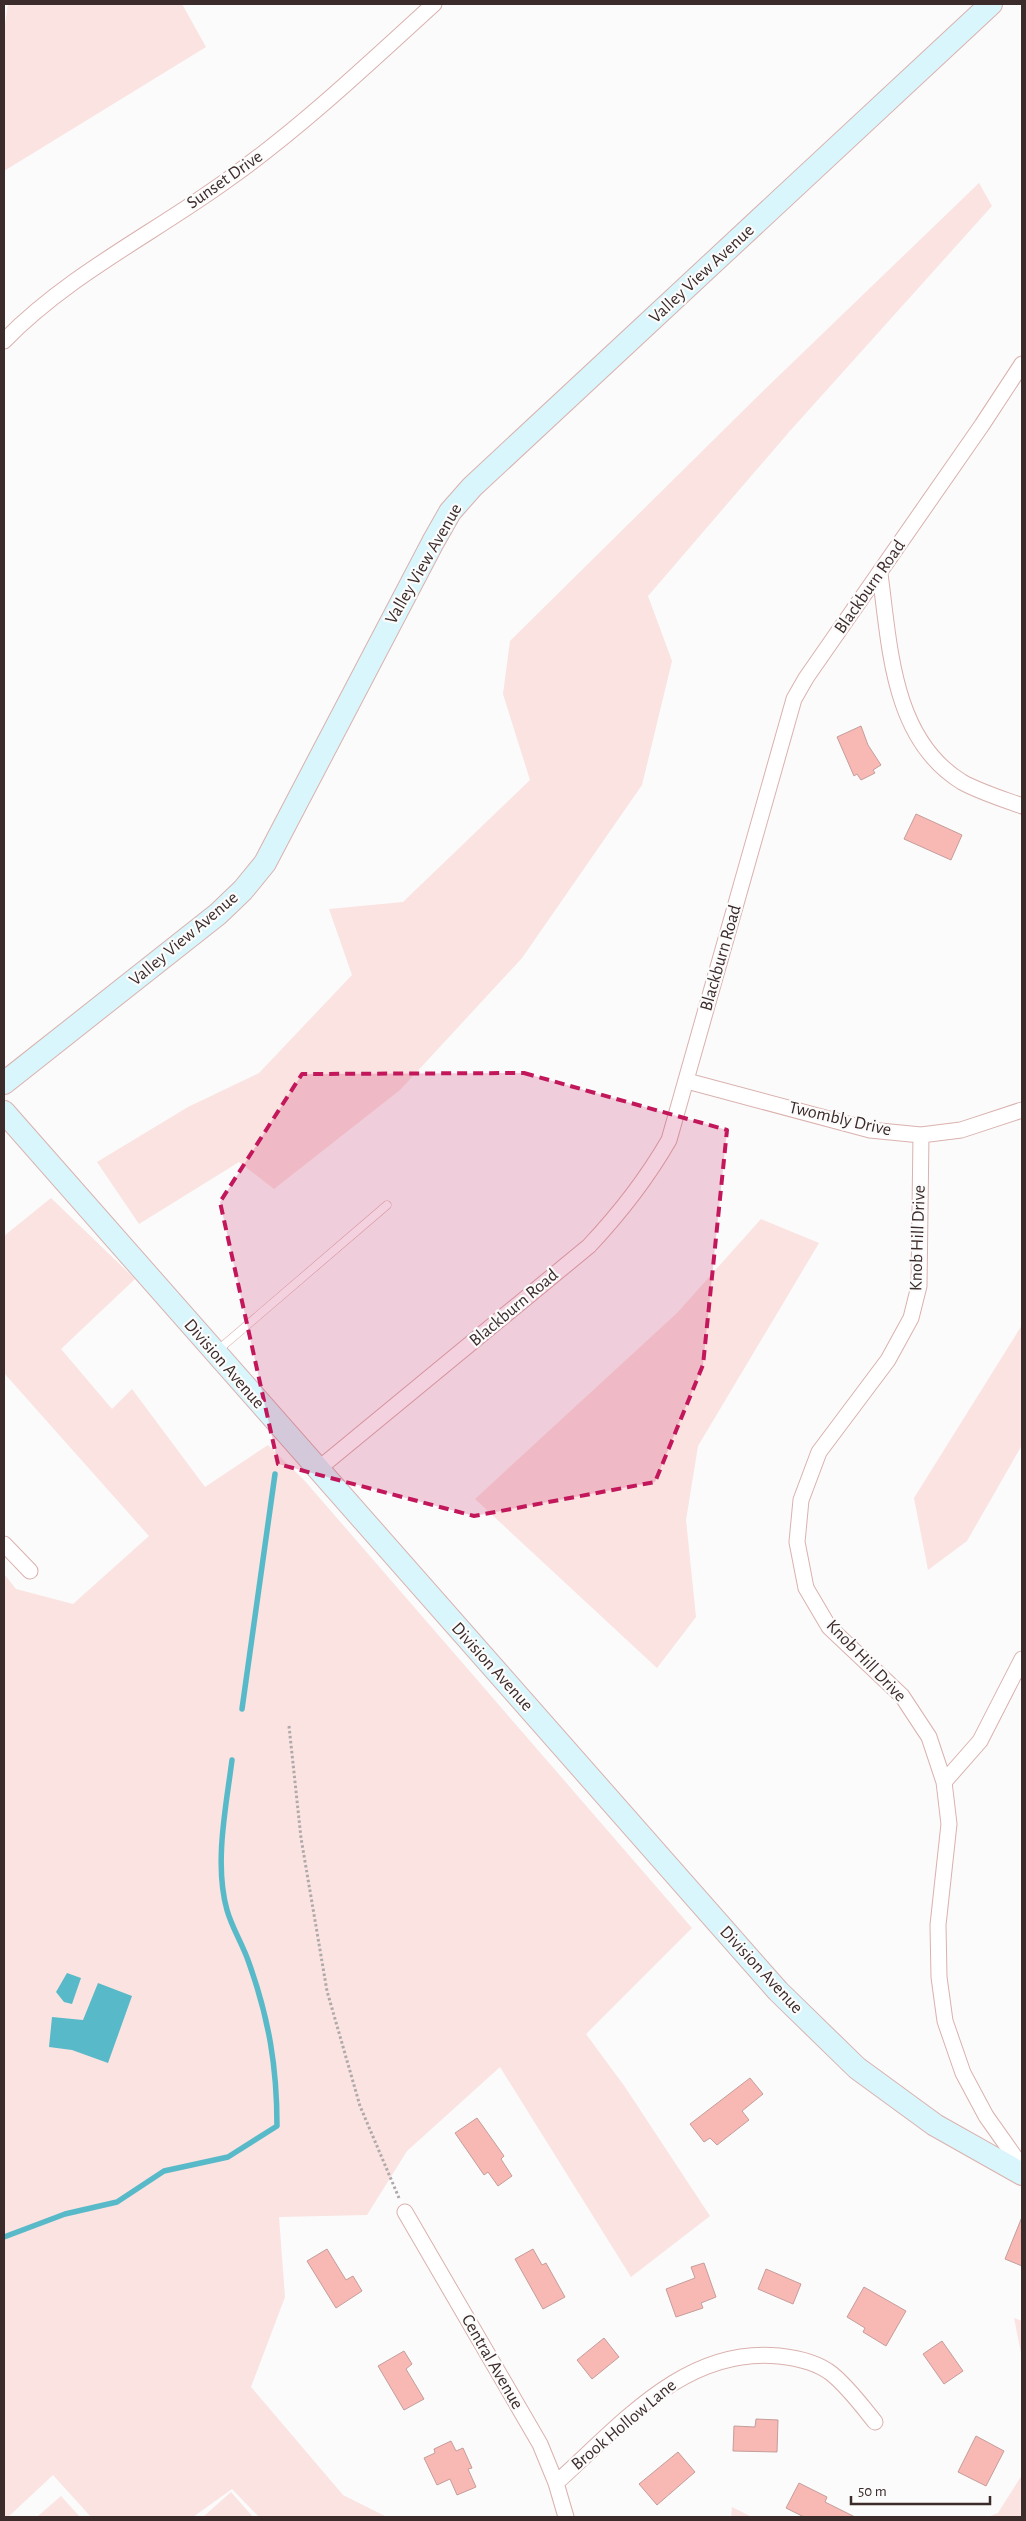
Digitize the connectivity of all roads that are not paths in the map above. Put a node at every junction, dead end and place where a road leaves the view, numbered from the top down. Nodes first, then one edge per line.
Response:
1 (434, 4) edge
2 (992, 4) edge
3 (4, 341) edge
4 (1022, 364) edge
5 (880, 574) junction
6 (1022, 806) edge
7 (687, 1081) junction
8 (4, 1083) edge
9 (1022, 1110) edge
10 (4, 1112) edge
11 (921, 1135) junction
12 (387, 1205) dead end
13 (214, 1353) junction
14 (317, 1470) junction
15 (4, 1544) edge
16 (30, 1571) dead end
17 (1022, 1659) edge
18 (944, 1782) junction
19 (1022, 2167) edge
20 (1022, 2174) edge
21 (405, 2212) road end
22 (876, 2422) dead end
23 (556, 2483) junction
24 (566, 2517) edge

1 - 3 street, Sunset Drive
2 - 8 street, Valley View Avenue
4 - 5 street, Blackburn Road
5 - 6 street
5 - 7 street, Blackburn Road
7 - 11 street, Twombly Drive
7 - 14 street, Blackburn Road
9 - 11 street, Twombly Drive
10 - 13 street, Division Avenue
11 - 18 street, Knob Hill Drive
12 - 13 lane
13 - 14 street, Division Avenue
14 - 20 street, Division Avenue
15 - 16 street
17 - 18 street
18 - 19 street, Knob Hill Drive
21 - 23 street, Central Avenue
22 - 23 street, Brook Hollow Lane
23 - 24 street, Central Avenue

